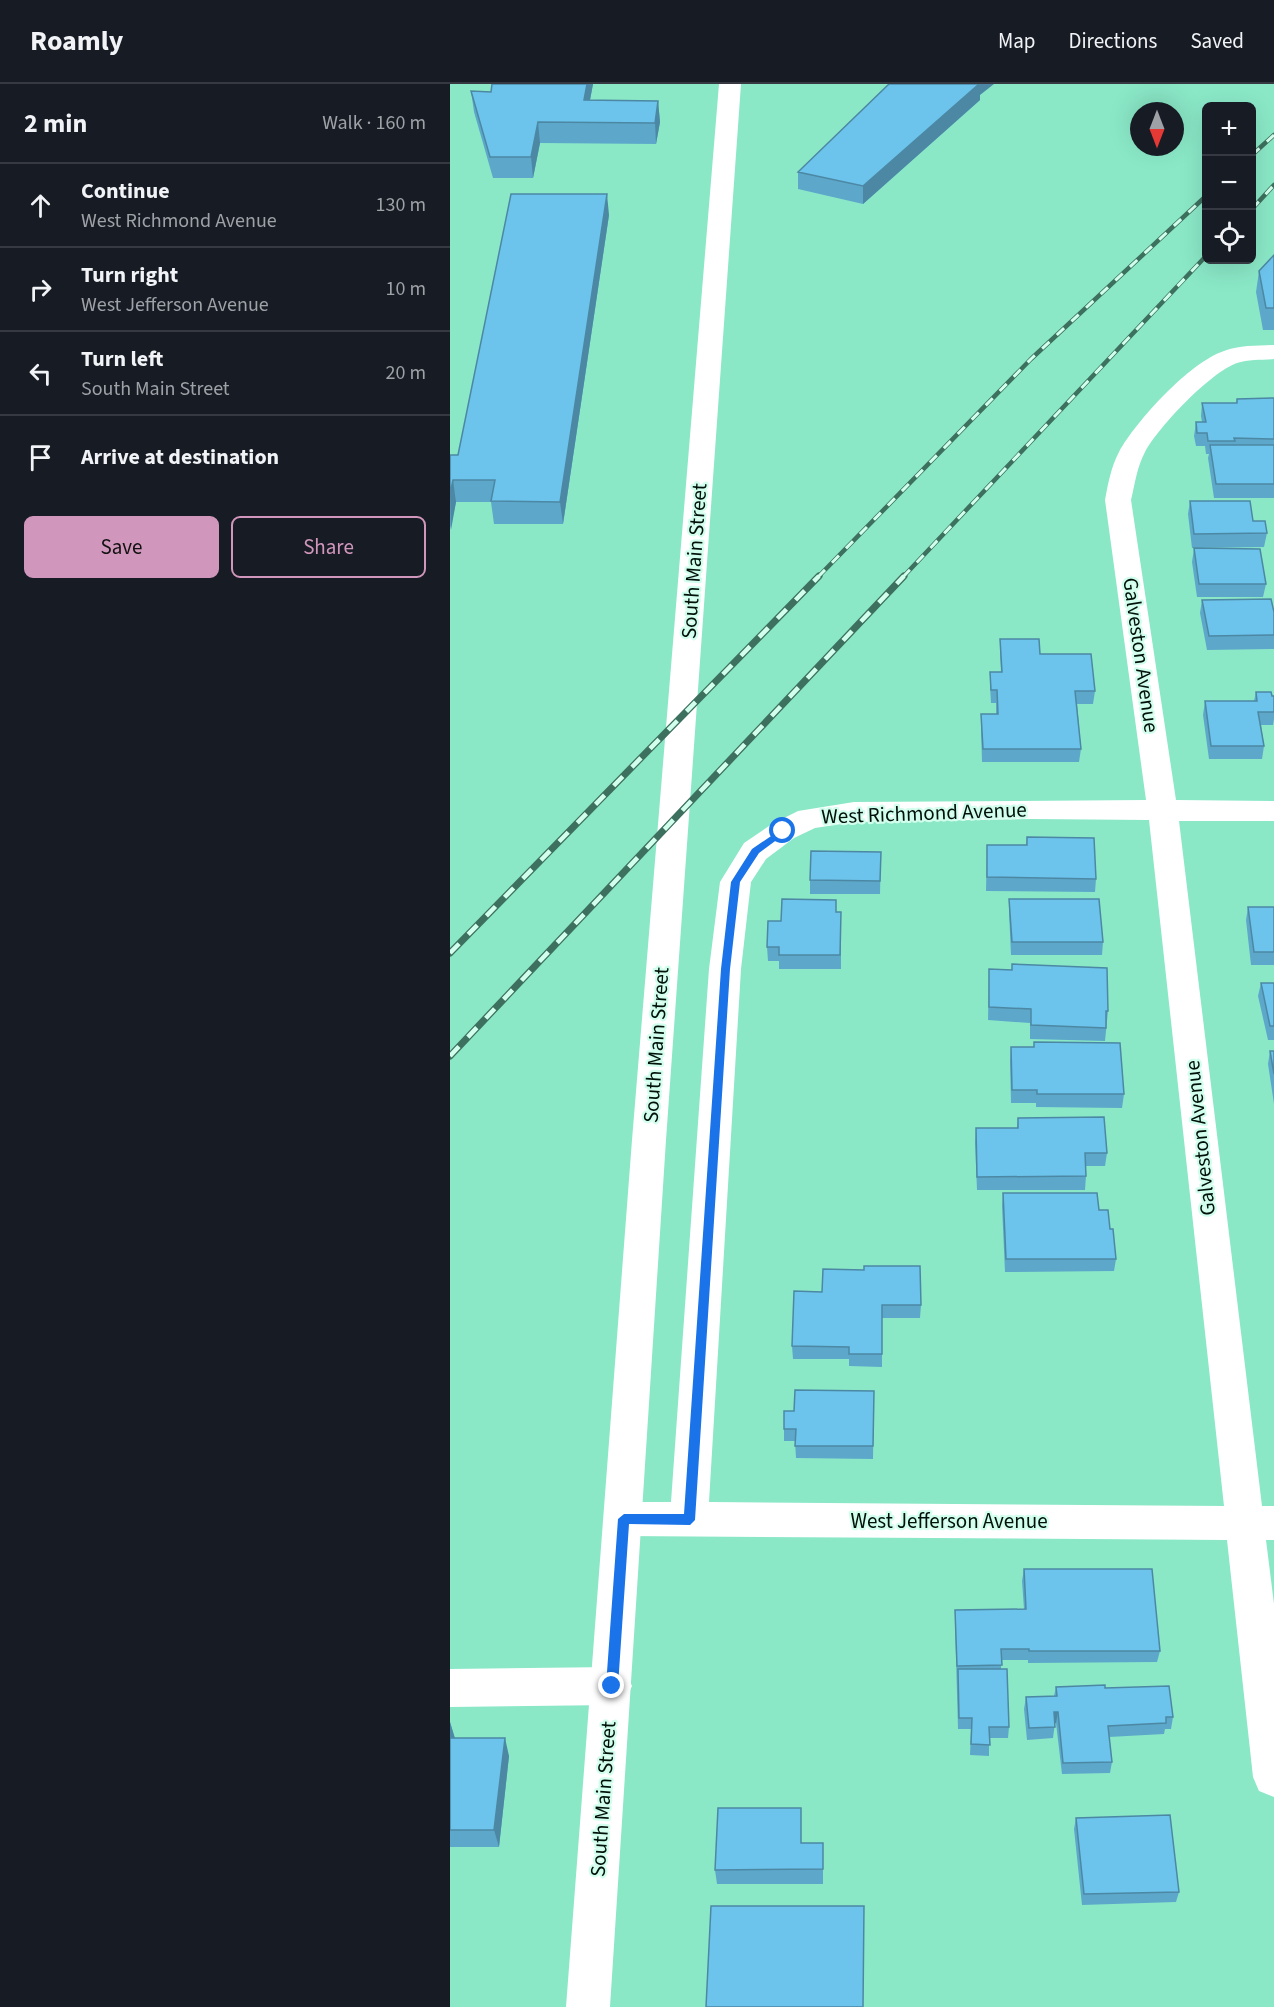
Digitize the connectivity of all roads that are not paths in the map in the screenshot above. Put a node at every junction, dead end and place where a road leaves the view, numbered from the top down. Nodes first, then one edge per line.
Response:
1 (729, 84) edge
2 (1274, 352) edge
3 (1164, 812) junction
4 (1274, 812) edge
5 (624, 1519) junction
6 (690, 1520) junction
7 (1259, 1523) edge
8 (612, 1686) junction
9 (450, 1688) edge
10 (1274, 1776) edge
11 (588, 2007) edge

1 - 5 street, South Main Street
2 - 3 street, Galveston Avenue
3 - 4 street, West Richmond Avenue
3 - 6 street, West Richmond Avenue
3 - 7 street, Galveston Avenue
5 - 6 street, West Jefferson Avenue
5 - 8 street, South Main Street
6 - 7 street, West Jefferson Avenue
7 - 10 street, Galveston Avenue
8 - 9 street
8 - 11 street, South Main Street

